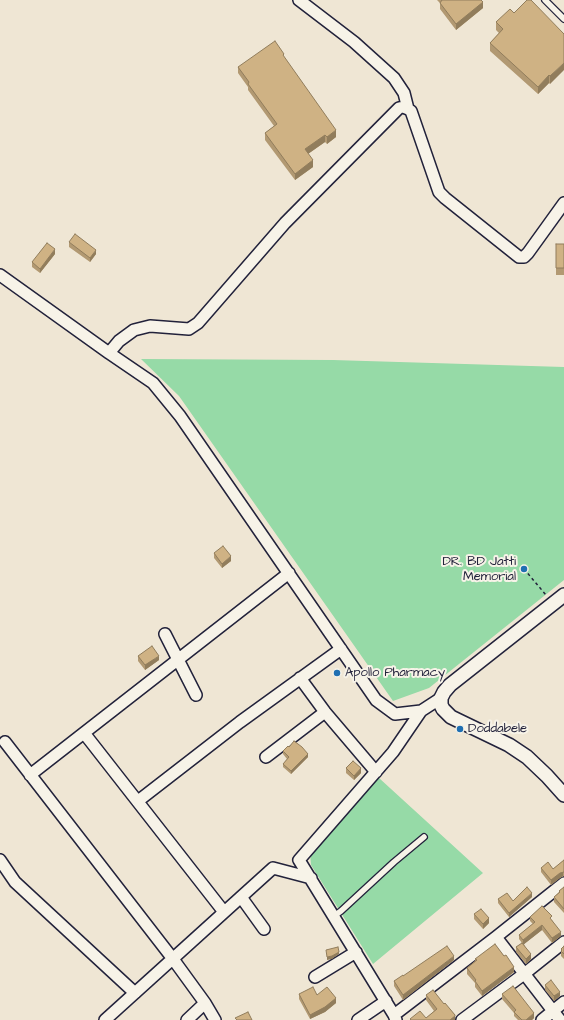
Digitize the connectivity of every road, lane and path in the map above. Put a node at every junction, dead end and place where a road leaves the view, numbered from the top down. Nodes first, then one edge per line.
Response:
1 (299, 0) edge
2 (545, 0) edge
3 (564, 19) edge
4 (408, 109) junction
5 (564, 203) edge
6 (0, 275) edge
7 (109, 353) junction
8 (524, 569) dead end
9 (289, 573) junction
10 (559, 600) edge
11 (165, 634) dead end
12 (341, 649) junction
13 (178, 659) junction
14 (300, 678) junction
15 (196, 695) dead end
16 (441, 698) junction
17 (421, 711) junction
18 (325, 712) junction
19 (84, 733) junction
20 (5, 742) dead end
21 (266, 758) dead end
22 (376, 772) junction
23 (30, 775) junction
24 (564, 795) edge
25 (138, 801) junction
26 (424, 837) dead end
27 (0, 860) edge
28 (311, 878) junction
29 (564, 883) edge
30 (241, 897) junction
31 (224, 912) junction
32 (334, 916) junction
33 (264, 929) dead end
34 (496, 937) junction
35 (564, 942) edge
36 (356, 952) junction
37 (173, 959) junction
38 (524, 974) junction
39 (315, 977) dead end
40 (135, 993) junction
41 (386, 1001) junction
42 (564, 1002) edge
43 (205, 1003) junction
44 (556, 1016) edge
45 (395, 1017) edge
46 (105, 1020) edge
47 (187, 1020) edge
48 (214, 1020) edge
49 (358, 1020) edge
50 (462, 1020) edge
51 (542, 1020) edge

1 - 4 street
2 - 3 lane
4 - 5 street
4 - 7 street
6 - 7 street
7 - 9 street
8 - 10 path
9 - 12 street
9 - 13 street
10 - 16 street
11 - 13 street
12 - 14 street
12 - 17 street
13 - 15 street
13 - 19 street
14 - 18 street
14 - 25 street
16 - 17 street
16 - 24 street
17 - 22 street
18 - 21 street
18 - 22 street
19 - 23 street
19 - 25 street
20 - 23 street
22 - 28 street
23 - 37 street
25 - 31 street
26 - 32 lane
27 - 40 street
28 - 30 street
28 - 32 street
29 - 34 street
30 - 31 street
30 - 33 street
31 - 37 street
32 - 36 street
34 - 38 street
34 - 45 street
35 - 38 street
36 - 39 street
36 - 41 street
37 - 40 street
37 - 43 street
38 - 44 street
38 - 50 street
40 - 46 street
41 - 45 street
41 - 49 street
42 - 44 street
43 - 47 street
43 - 48 street
44 - 51 street

